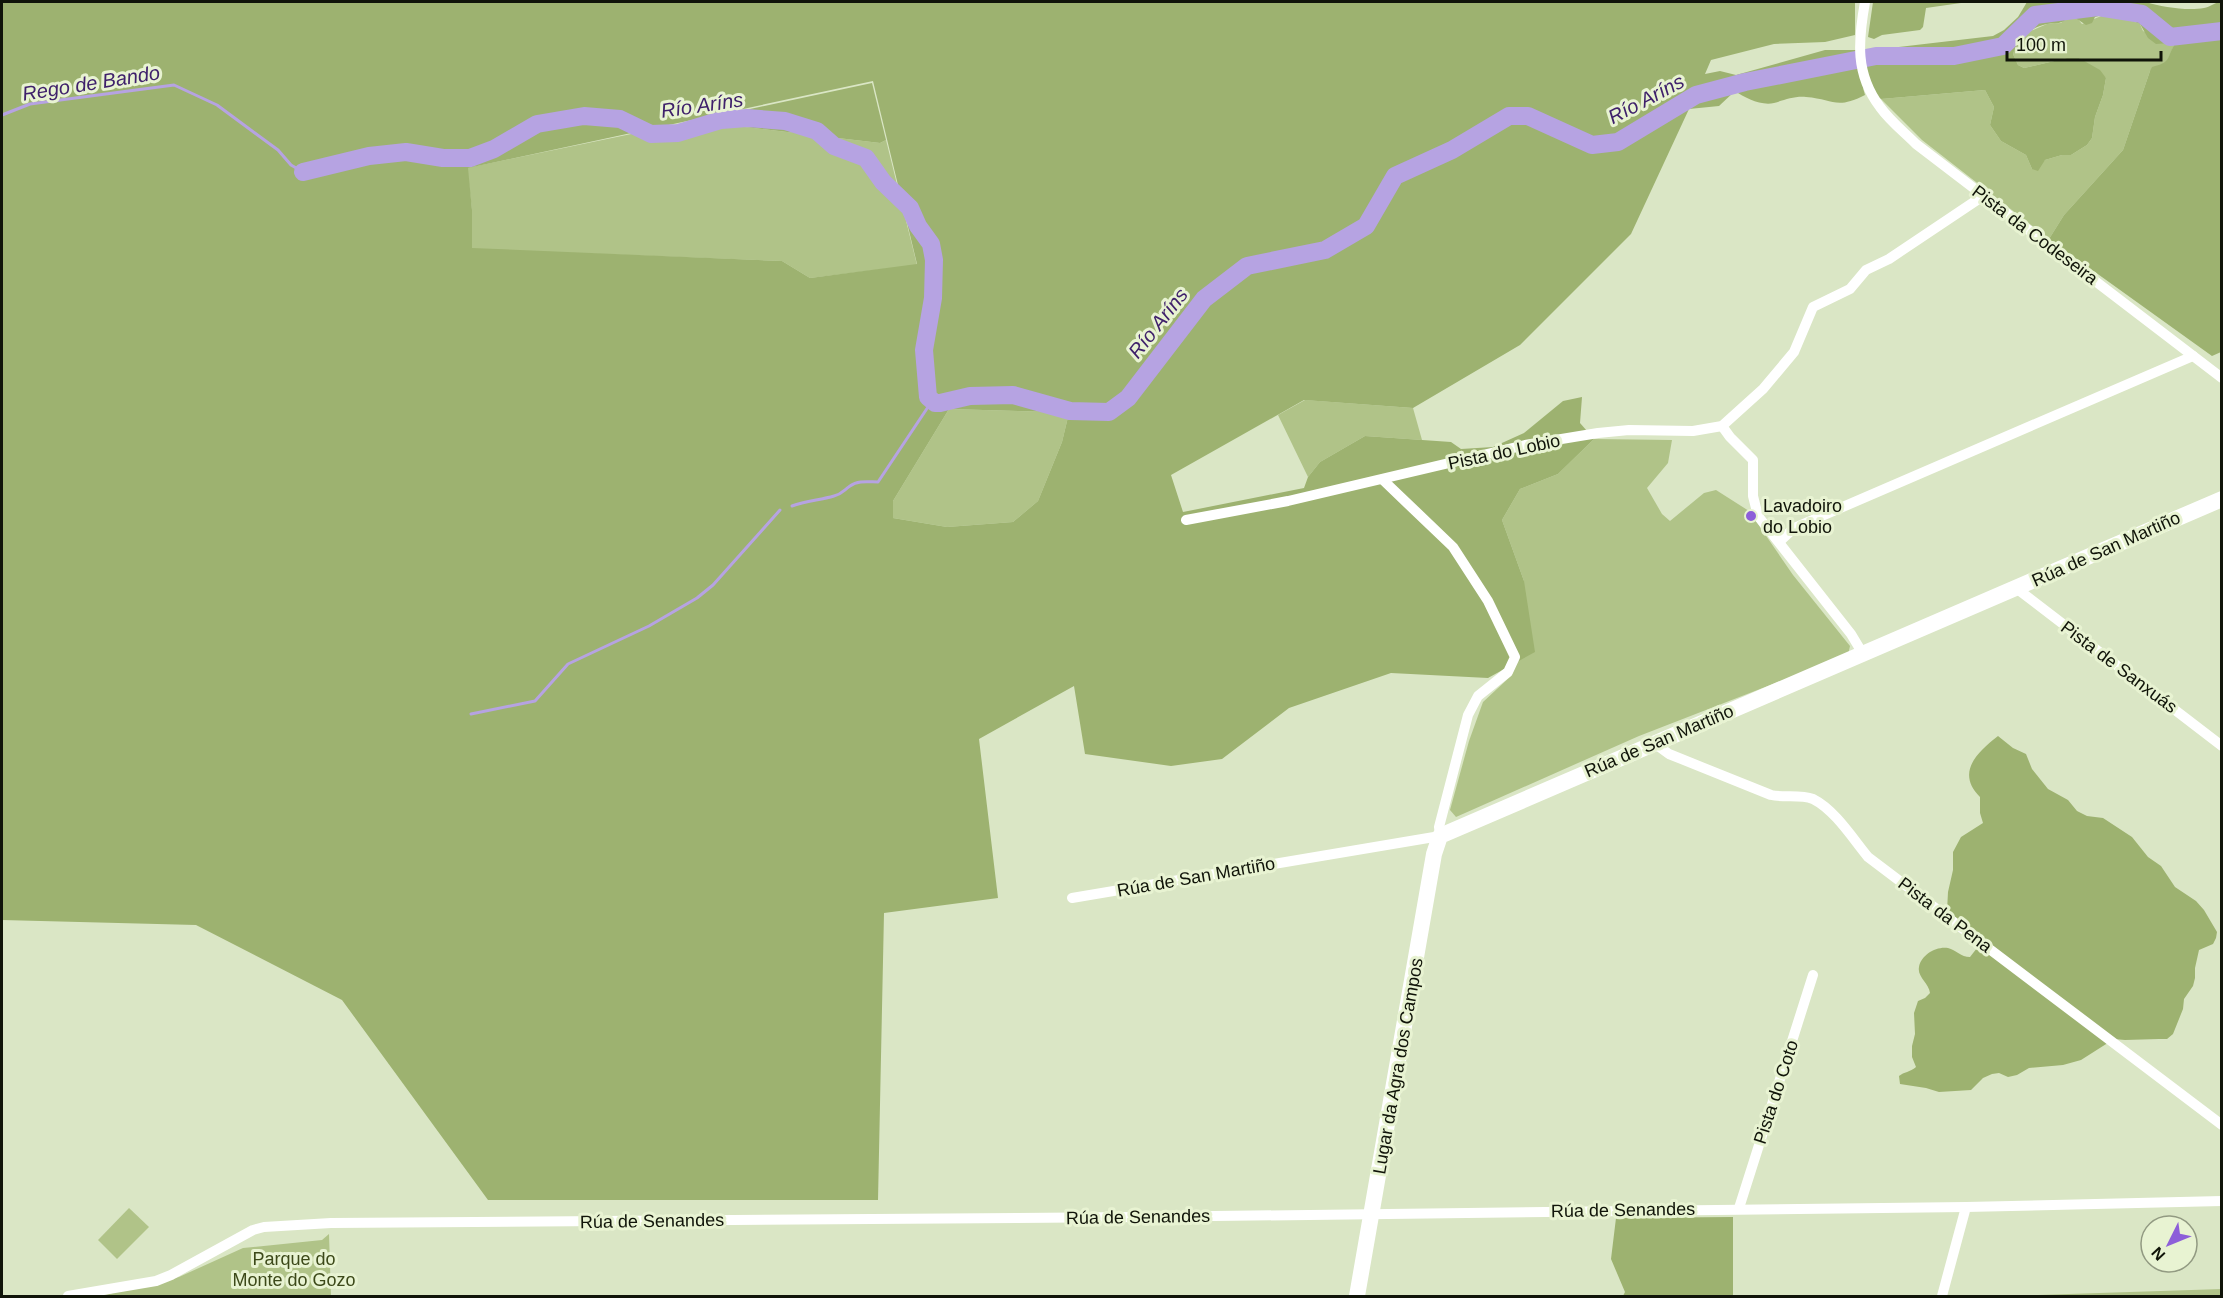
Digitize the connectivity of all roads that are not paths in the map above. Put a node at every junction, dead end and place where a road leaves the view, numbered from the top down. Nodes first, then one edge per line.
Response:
1 (1866, 2) edge
2 (1983, 196) junction
3 (2193, 356) junction
4 (2222, 378) edge
5 (1722, 426) junction
6 (1383, 480) junction
7 (2222, 499) edge
8 (1186, 520) dead end
9 (1780, 541) junction
10 (2016, 588) junction
11 (1863, 654) junction
12 (1654, 743) junction
13 (2222, 746) edge
14 (1440, 836) junction
15 (1071, 898) dead end
16 (1813, 975) dead end
17 (2222, 1125) edge
18 (2222, 1201) edge
19 (1966, 1207) junction
20 (1738, 1208) junction
21 (1373, 1213) junction
22 (68, 1296) edge
23 (1357, 1296) edge
24 (1942, 1296) edge

1 - 2 street, Pista da Codeseira
2 - 3 street, Pista da Codeseira
2 - 5 street
3 - 4 street, Pista da Codeseira
3 - 9 street
5 - 6 street, Pista do Lobio
5 - 9 street
6 - 8 street, Pista do Lobio
6 - 14 street
7 - 10 street, Rúa de San Martiño
9 - 11 street
10 - 11 street, Rúa de San Martiño
10 - 13 street, Pista de Sanxuás
11 - 12 street, Rúa de San Martiño
12 - 14 street, Rúa de San Martiño
12 - 17 street, Pista da Pena
14 - 15 street, Rúa de San Martiño
14 - 21 street, Lugar da Agra dos Campos
16 - 20 street, Pista do Coto
18 - 19 street, Rúa de Senandes
19 - 20 street, Rúa de Senandes
19 - 24 street
20 - 21 street, Rúa de Senandes
21 - 22 street, Rúa de Senandes
21 - 23 street, Lugar da Agra dos Campos

